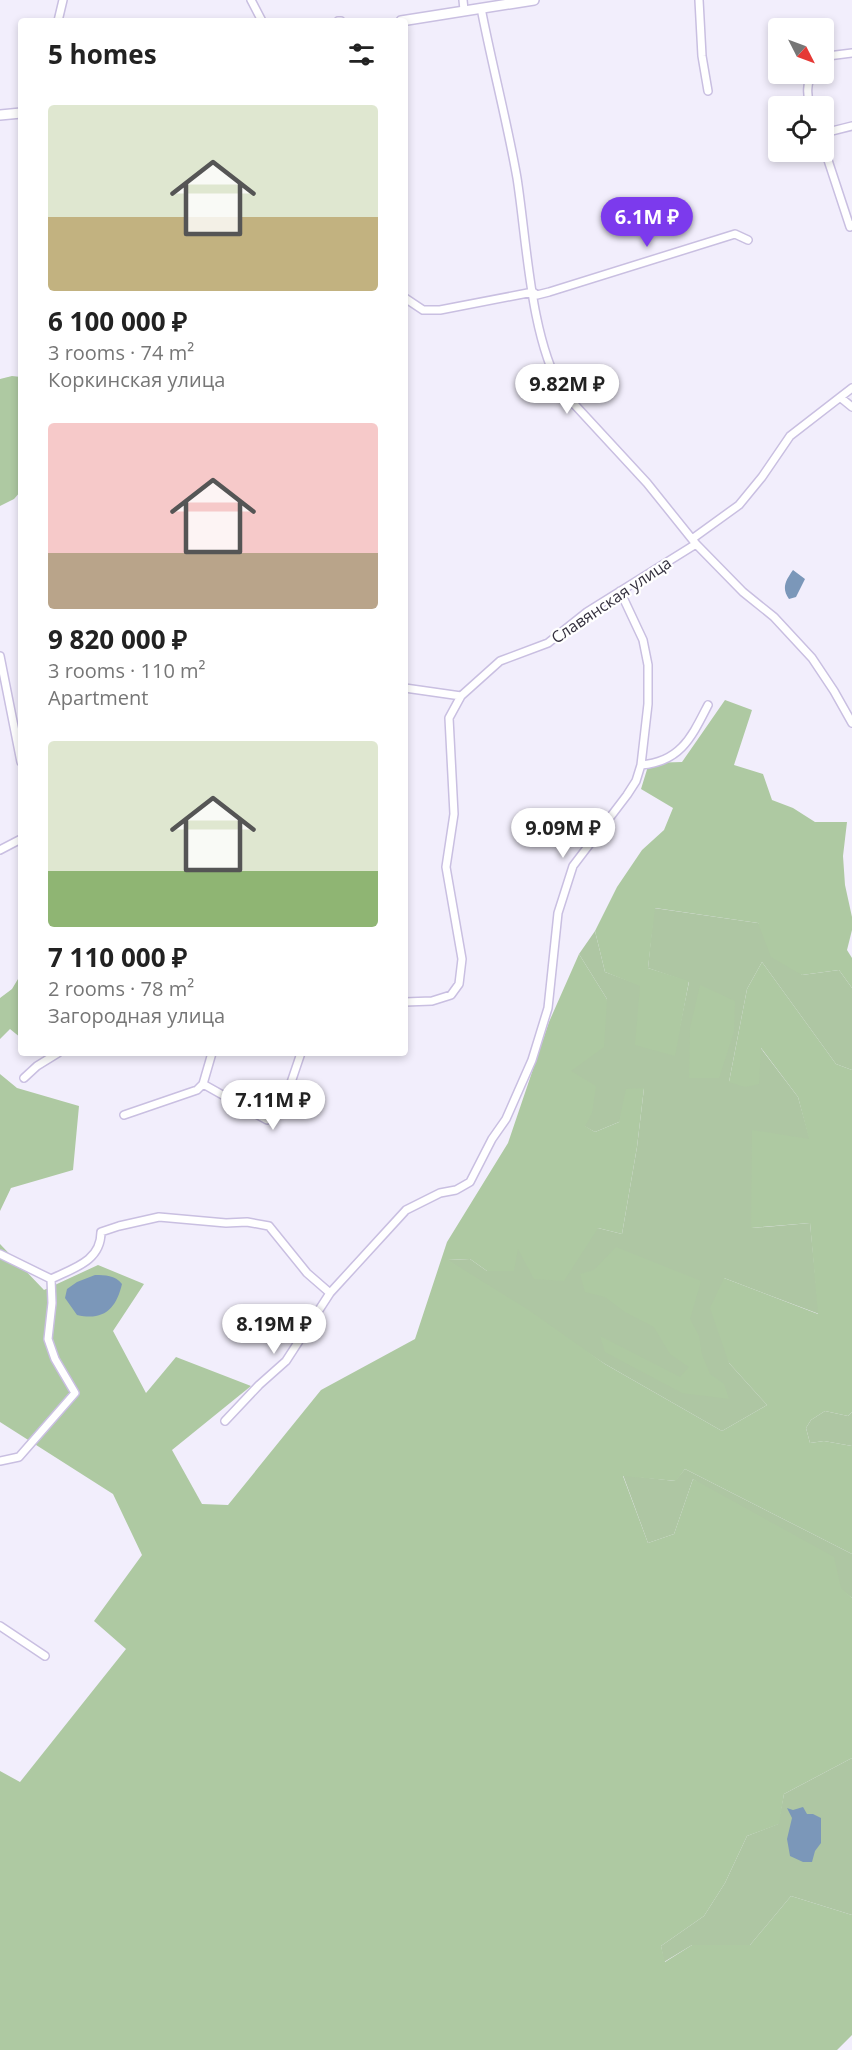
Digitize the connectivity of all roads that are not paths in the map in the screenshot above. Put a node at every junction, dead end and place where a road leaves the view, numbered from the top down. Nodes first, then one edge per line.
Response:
1 (63, 0) edge
2 (251, 0) edge
3 (534, 0) edge
4 (699, 0) edge
5 (464, 5) edge
6 (481, 8) junction
7 (59, 18) edge
8 (260, 18) edge
9 (408, 19) edge
10 (852, 53) edge
11 (834, 55) edge
12 (708, 91) dead end
13 (18, 113) edge
14 (0, 115) edge
15 (852, 126) edge
16 (834, 130) edge
17 (829, 162) edge
18 (851, 226) edge
19 (748, 240) dead end
20 (533, 292) junction
21 (408, 300) edge
22 (852, 388) edge
23 (841, 398) junction
24 (852, 407) edge
25 (694, 541) junction
26 (620, 591) junction
27 (0, 656) edge
28 (408, 688) edge
29 (461, 696) junction
30 (708, 705) dead end
31 (852, 723) edge
32 (18, 747) edge
33 (642, 765) junction
34 (18, 841) edge
35 (0, 850) edge
36 (408, 1002) edge
37 (53, 1056) edge
38 (211, 1056) edge
39 (300, 1056) edge
40 (24, 1078) dead end
41 (203, 1084) junction
42 (124, 1115) dead end
43 (0, 1254) edge
44 (51, 1279) junction
45 (330, 1293) junction
46 (225, 1421) dead end
47 (0, 1461) edge
48 (0, 1626) edge
49 (45, 1656) dead end

1 - 7 street
2 - 8 street
3 - 6 street
4 - 12 street
5 - 6 street
5 - 9 street
6 - 20 street
10 - 11 street
13 - 14 street
15 - 16 street
17 - 18 street
19 - 20 street
20 - 21 street
20 - 25 street
22 - 23 street, Славянская улица
23 - 24 street
23 - 25 street, Славянская улица
25 - 26 street, Славянская улица
25 - 31 street
26 - 29 street, Славянская улица
26 - 33 street
27 - 32 street
28 - 29 street
29 - 36 street, Славянская улица
30 - 33 street
33 - 45 street
34 - 35 street
37 - 40 street
38 - 41 street
39 - 41 street
41 - 42 street
43 - 44 street
44 - 45 street
44 - 47 street
45 - 46 street
48 - 49 street

